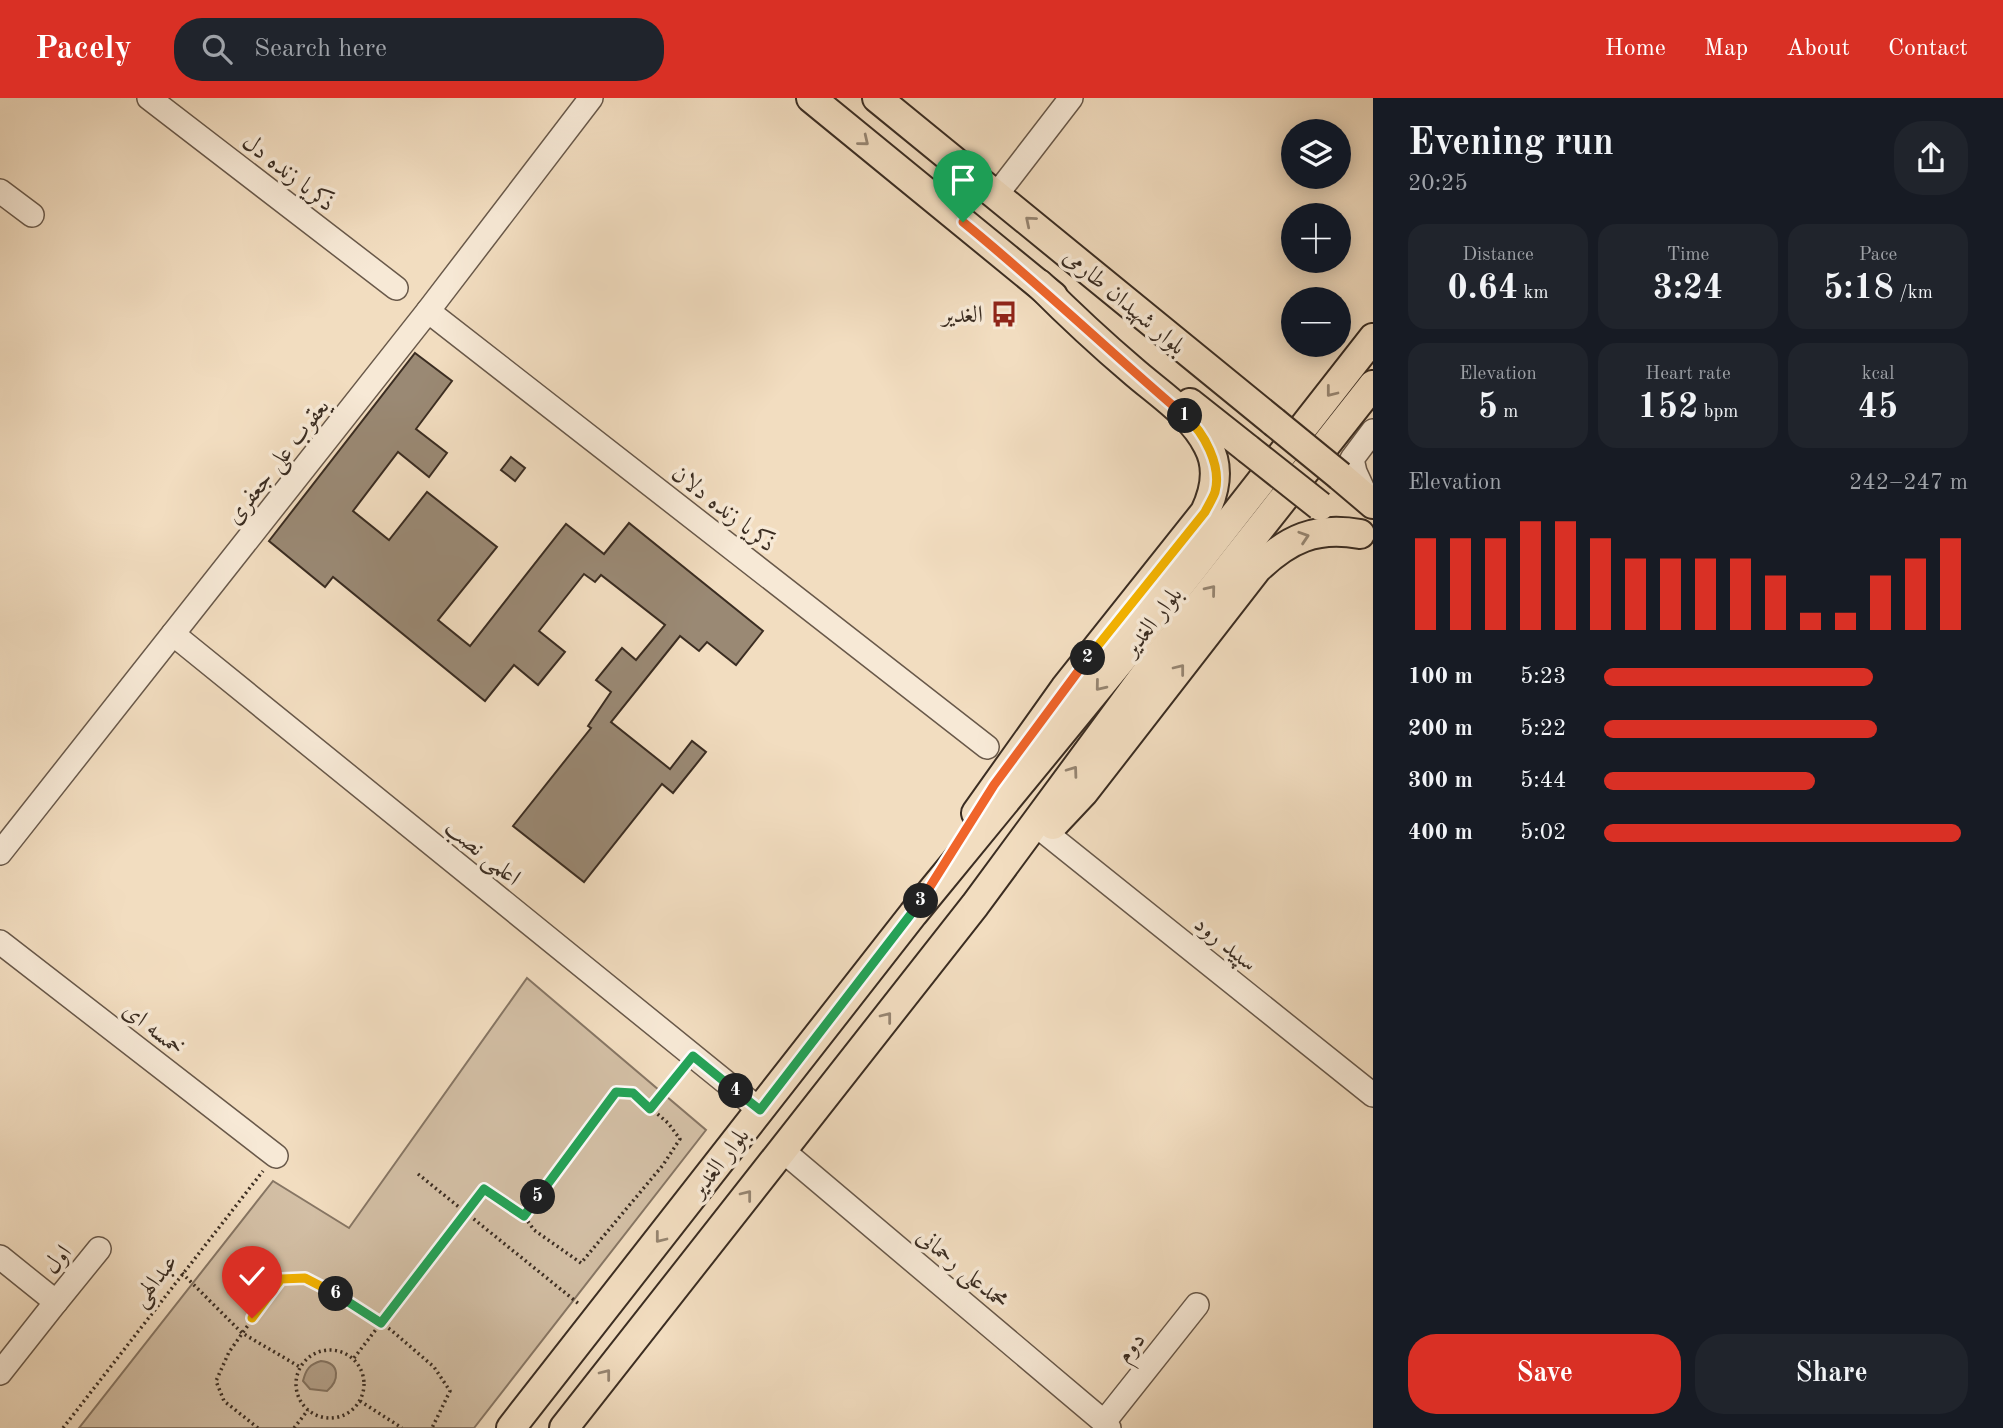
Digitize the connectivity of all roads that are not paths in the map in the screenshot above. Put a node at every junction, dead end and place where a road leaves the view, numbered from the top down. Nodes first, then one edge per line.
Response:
1 (149, 98) edge
2 (591, 98) edge
3 (811, 98) edge
4 (877, 98) edge
5 (1071, 98) edge
6 (0, 191) edge
7 (996, 194) junction
8 (32, 215) dead end
9 (1039, 284) junction
10 (396, 288) dead end
11 (428, 311) junction
12 (1373, 338) edge
13 (1373, 385) edge
14 (1373, 430) edge
15 (1371, 502) edge
16 (1366, 539) edge
17 (173, 634) junction
18 (987, 747) dead end
19 (1046, 833) junction
20 (0, 853) edge
21 (975, 905) junction
22 (913, 914) junction
23 (0, 942) edge
24 (1373, 1095) edge
25 (760, 1110) junction
26 (782, 1150) junction
27 (276, 1156) road end
28 (99, 1250) dead end
29 (0, 1257) edge
30 (56, 1302) junction
31 (1197, 1305) dead end
32 (0, 1373) edge
33 (1106, 1425) edge
34 (511, 1428) edge
35 (564, 1428) edge

1 - 10 street, ذکریا زنده دل
2 - 11 street, یعقوب علی جعفری
3 -> 9 main road, بلوار شهیدان طارمی
4 - 7 main road, بلوار شهیدان طارمی
5 - 7 street
6 - 8 street
15 -> 7 main road, بلوار شهیدان طارمی, bridge
9 - 16 main road, بلوار شهیدان طارمی, bridge
9 - 22 main road
11 - 17 street, یعقوب علی جعفری
11 - 18 street, ذکریا زنده دلان
12 -> 22 main road, بلوار الغدیر
21 -> 13 main road, بلوار الغدیر
14 - 15 street
19 -> 16 main road
17 - 20 street, یعقوب علی جعفری
17 - 25 street, اعلمی نصب
19 - 21 main road
19 - 24 street, سپید رود
26 -> 21 main road, بلوار الغدیر
22 - 25 main road, بلوار الغدیر
23 - 27 street, خمسه ای
25 -> 34 main road, بلوار الغدیر
26 - 33 street, محمدعلی رحمانی
35 -> 26 main road, بلوار الغدیر
28 - 30 street, اول
29 - 30 street
30 - 32 street, اول
31 - 33 street, دوم

